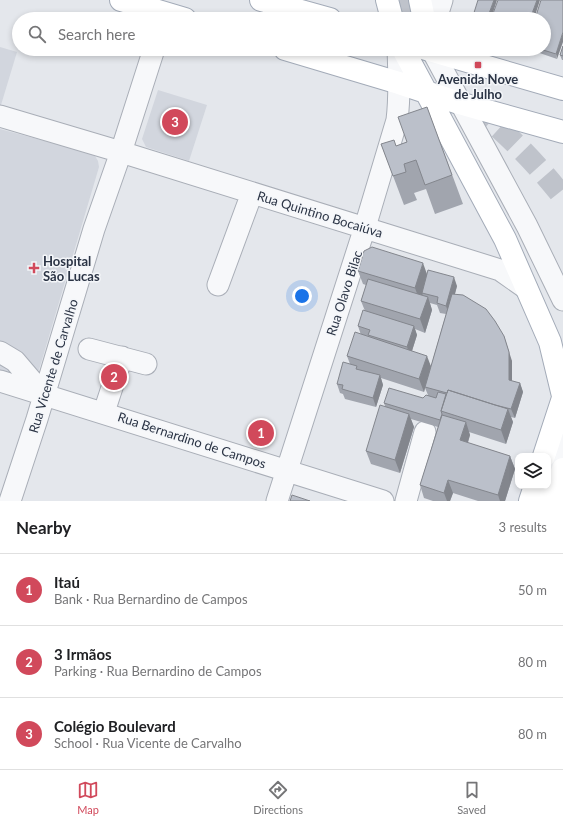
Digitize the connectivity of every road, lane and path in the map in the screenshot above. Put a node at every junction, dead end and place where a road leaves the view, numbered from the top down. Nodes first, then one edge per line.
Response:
1 (121, 0) edge
2 (260, 0) edge
3 (387, 0) edge
4 (420, 0) edge
5 (442, 0) edge
6 (166, 12) edge
7 (304, 12) edge
8 (390, 12) edge
9 (423, 12) edge
10 (438, 12) edge
11 (152, 56) edge
12 (309, 56) edge
13 (398, 56) edge
14 (407, 56) edge
15 (433, 56) edge
16 (450, 56) edge
17 (400, 83) junction
18 (563, 89) edge
19 (428, 92) junction
20 (459, 103) junction
21 (0, 116) edge
22 (563, 132) edge
23 (121, 152) junction
24 (252, 193) junction
25 (365, 227) junction
26 (218, 285) dead end
27 (527, 289) junction
28 (563, 300) edge
29 (89, 349) dead end
30 (0, 352) edge
31 (122, 357) junction
32 (146, 364) dead end
33 (0, 381) edge
34 (44, 395) junction
35 (563, 397) edge
36 (104, 412) junction
37 (563, 431) edge
38 (425, 432) dead end
39 (545, 453) edge
40 (551, 468) edge
41 (563, 469) edge
42 (287, 471) junction
43 (534, 489) edge
44 (544, 489) edge
45 (10, 501) edge
46 (277, 501) edge
47 (383, 501) edge
48 (406, 501) edge
49 (530, 501) edge
50 (540, 501) edge
51 (552, 501) edge

1 - 6 main road
2 - 7 main road
3 - 8 main road
4 - 9 main road
5 - 10 street
11 - 23 street, Rua Vicente de Carvalho
12 - 17 main road
13 - 17 street, Rua Olavo Bilac
14 - 19 main road
15 - 20 street
16 - 18 main road
17 - 19 main road
17 - 25 street, Rua Olavo Bilac
19 - 20 main road
19 - 27 main road
20 - 22 main road
20 - 28 street
21 - 23 street, Rua Quintino Bocaiúva
23 - 24 street, Rua Quintino Bocaiúva
23 - 34 street, Rua Vicente de Carvalho
24 - 25 street, Rua Quintino Bocaiúva
24 - 26 street
25 - 27 street, Rua Quintino Bocaiúva
25 - 42 street, Rua Olavo Bilac
27 - 35 main road
29 - 31 street
30 - 34 street
31 - 32 street
31 - 36 street
33 - 34 street, Rua Bernardino de Campos
34 - 36 street, Rua Bernardino de Campos
34 - 45 street, Rua Vicente de Carvalho
35 - 39 main road
36 - 42 street, Rua Bernardino de Campos
37 - 40 street
38 - 48 street
41 - 51 main road
42 - 46 street, Rua Olavo Bilac
42 - 47 street, Rua Bernardino de Campos
43 - 49 main road
44 - 50 street

